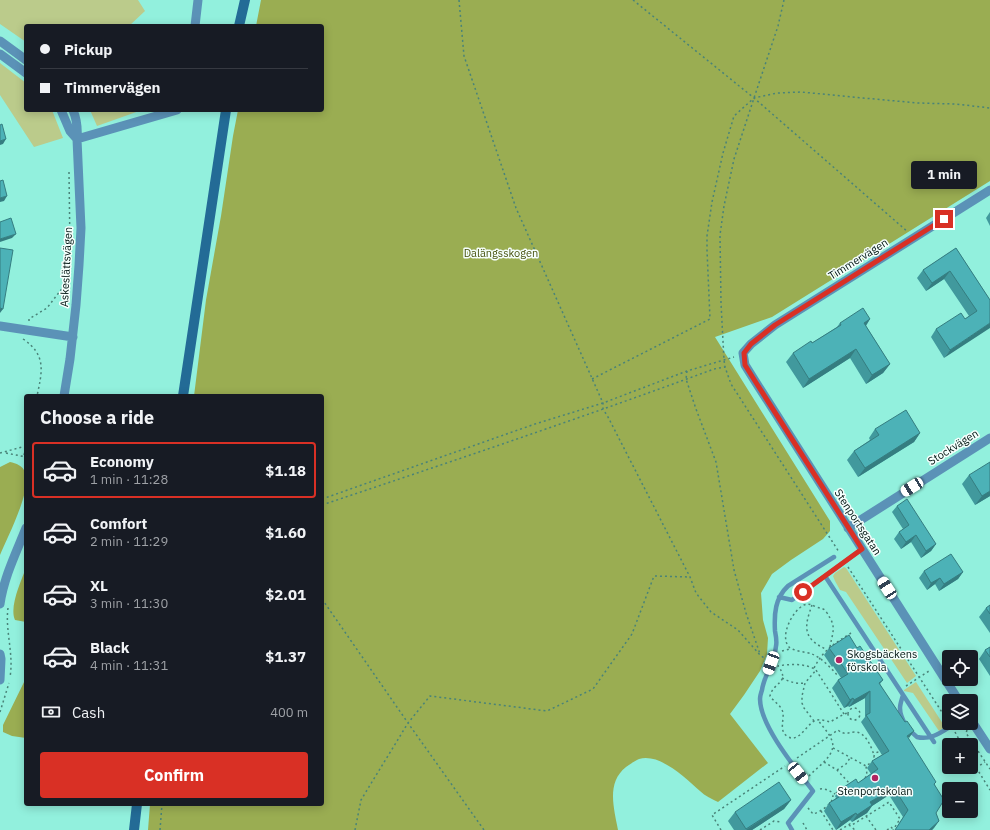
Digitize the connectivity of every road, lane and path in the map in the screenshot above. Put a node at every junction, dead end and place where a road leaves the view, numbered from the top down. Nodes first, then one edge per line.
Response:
1 (198, 0) edge
2 (245, 0) edge
3 (459, 0) edge
4 (633, 0) edge
5 (784, 0) edge
6 (195, 24) edge
7 (240, 24) edge
8 (0, 41) edge
9 (0, 54) edge
10 (24, 59) edge
11 (24, 72) edge
12 (754, 98) junction
13 (990, 108) edge
14 (62, 112) edge
15 (74, 112) edge
16 (170, 112) edge
17 (226, 112) edge
18 (77, 139) junction
19 (69, 168) dead end
20 (990, 190) edge
21 (914, 238) junction
22 (70, 255) dead end
23 (69, 269) dead end
24 (0, 326) edge
25 (26, 330) junction
26 (19, 337) dead end
27 (73, 337) junction
28 (24, 339) junction
29 (744, 353) junction
30 (724, 360) junction
31 (725, 367) junction
32 (687, 371) junction
33 (592, 379) junction
34 (686, 379) junction
35 (37, 394) edge
36 (64, 394) edge
37 (182, 394) edge
38 (603, 403) junction
39 (603, 409) junction
40 (990, 438) edge
41 (24, 447) edge
42 (4, 452) junction
43 (0, 453) edge
44 (24, 456) edge
45 (324, 498) edge
46 (324, 504) edge
47 (848, 528) junction
48 (24, 533) edge
49 (862, 549) junction
50 (834, 557) dead end
51 (845, 562) junction
52 (825, 576) junction
53 (690, 577) junction
54 (779, 597) junction
55 (324, 602) edge
56 (5, 603) edge
57 (812, 605) junction
58 (852, 633) dead end
59 (830, 647) junction
60 (827, 650) junction
61 (0, 654) edge
62 (761, 656) junction
63 (819, 658) junction
64 (771, 663) junction
65 (936, 666) junction
66 (813, 668) junction
67 (816, 670) junction
68 (838, 676) dead end
69 (919, 677) junction
70 (782, 678) junction
71 (0, 680) edge
72 (805, 683) junction
73 (900, 690) junction
74 (954, 694) edge
75 (903, 695) junction
76 (0, 712) edge
77 (942, 712) edge
78 (848, 713) junction
79 (844, 714) junction
80 (818, 720) junction
81 (814, 721) junction
82 (408, 723) junction
83 (944, 730) edge
84 (967, 730) edge
85 (974, 730) edge
86 (931, 737) junction
87 (934, 742) dead end
88 (833, 748) junction
89 (990, 750) edge
90 (850, 758) junction
91 (875, 760) junction
92 (824, 762) junction
93 (985, 762) junction
94 (866, 766) junction
95 (978, 767) edge
96 (990, 769) edge
97 (837, 770) junction
98 (978, 771) edge
99 (804, 780) junction
100 (861, 781) edge
101 (847, 786) edge
102 (841, 790) edge
103 (990, 790) edge
104 (813, 791) junction
105 (835, 794) junction
106 (803, 803) junction
107 (137, 806) edge
108 (162, 806) edge
109 (821, 811) junction
110 (866, 816) junction
111 (788, 823) junction
112 (802, 823) dead end
113 (848, 825) junction
114 (134, 830) edge
115 (160, 830) edge
116 (355, 830) edge
117 (484, 830) edge
118 (760, 830) edge
119 (792, 830) edge
120 (807, 830) edge
121 (833, 830) edge
122 (840, 830) edge
123 (855, 830) edge
124 (876, 830) edge
125 (887, 830) edge
126 (893, 830) edge

1 - 6 street
2 - 7 main road
3 - 33 path
4 - 12 path
5 - 12 path
8 - 10 street
9 - 11 street
12 - 13 path
12 - 21 path
12 - 30 path
12 - 33 path
14 - 18 street
15 - 18 street, Askeslättsvägen
16 - 18 street
17 - 37 main road
18 - 27 street, Askeslättsvägen
19 - 22 path
20 - 21 street, Timmervägen
21 - 29 street, Timmervägen
23 - 25 path
24 - 25 street
25 - 27 street
25 - 28 path
26 - 28 path
27 - 36 street, Askeslättsvägen
28 - 35 path
29 - 30 path
29 - 47 street, Stenportsgatan
30 - 31 path
30 - 32 path
31 - 34 path
31 - 51 path
32 - 34 path
32 - 38 path
33 - 38 path
34 - 39 path
34 - 62 path
38 - 39 path
38 - 45 path
39 - 46 path
39 - 53 path
40 - 47 street, Stockvägen
41 - 42 path
42 - 43 path
42 - 44 path
47 - 49 street, Stenportsgatan
48 - 56 street
49 - 51 lane
49 - 65 street, Stenportsgatan
50 - 54 lane
51 - 52 lane
51 - 69 path
52 - 54 lane
52 - 73 lane
53 - 62 path
53 - 82 path
54 - 64 lane
55 - 82 path
56 - 76 path
57 - 59 path
57 - 60 path
57 - 63 path
58 - 59 path
59 - 60 path
60 - 63 path
61 - 71 street
62 - 64 path
63 - 66 path
63 - 68 path
64 - 99 lane
65 - 69 path
65 - 74 street, Stenportsgatan
66 - 67 path
66 - 70 path
67 - 72 path
67 - 79 path
69 - 73 path
69 - 77 path
70 - 72 path
70 - 81 path
72 - 81 path
73 - 75 lane
75 - 86 lane
75 - 86 lane
78 - 78 path
78 - 79 path
79 - 80 path
80 - 81 path
80 - 88 path
82 - 116 path
82 - 117 path
83 - 86 lane
84 - 93 path
85 - 89 street
86 - 87 lane
88 - 90 path
88 - 92 path
90 - 94 path
90 - 97 path
91 - 91 path
91 - 94 path
92 - 97 path
92 - 99 path
93 - 95 path
93 - 96 path
94 - 100 path
97 - 101 path
98 - 103 path
99 - 104 lane
102 - 105 path
104 - 105 path
104 - 106 lane
105 - 109 path
106 - 109 path
106 - 111 lane
107 - 114 main road
108 - 115 path
109 - 121 path
110 - 113 path
110 - 124 path
110 - 126 path
111 - 118 path
111 - 119 lane
112 - 120 path
113 - 122 path
113 - 123 path
125 - 126 path

